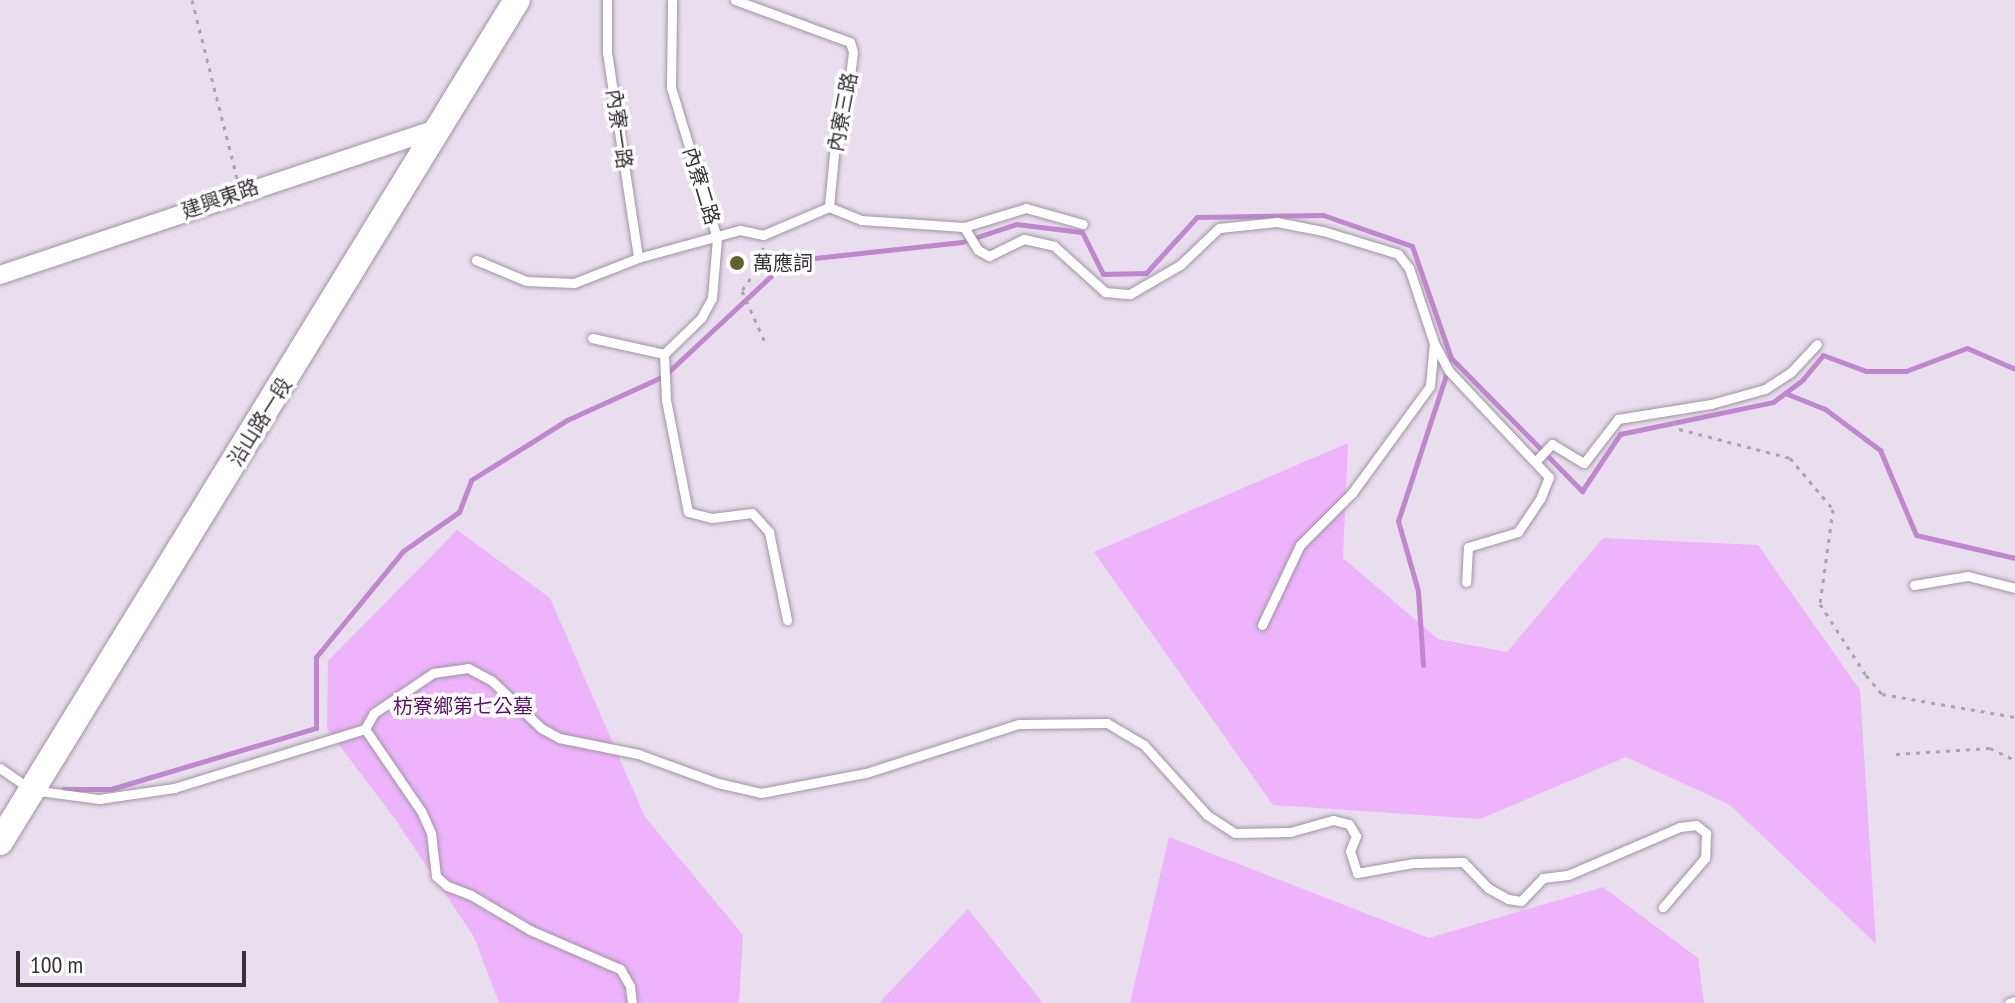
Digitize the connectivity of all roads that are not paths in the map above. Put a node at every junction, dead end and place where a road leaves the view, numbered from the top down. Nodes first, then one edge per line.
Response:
1 (517, 0) edge
2 (607, 0) edge
3 (672, 0) edge
4 (735, 0) edge
5 (442, 127) junction
6 (829, 207) junction
7 (1083, 224) dead end
8 (965, 228) junction
9 (717, 238) junction
10 (638, 258) junction
11 (476, 260) dead end
12 (0, 275) edge
13 (592, 338) dead end
14 (1434, 343) junction
15 (1817, 344) dead end
16 (664, 357) junction
17 (1538, 459) junction
18 (1466, 582) dead end
19 (1914, 585) dead end
20 (2015, 588) edge
21 (787, 620) dead end
22 (1262, 625) dead end
23 (365, 729) junction
24 (0, 768) edge
25 (32, 790) junction
26 (0, 842) edge
27 (1663, 907) dead end
28 (2015, 1001) edge
29 (632, 1003) edge
30 (2009, 1003) edge

1 - 5 main road, 沿山路一段
2 - 10 lane, 內寮一路
3 - 9 lane, 內寮二路
4 - 6 lane, 內寮三路
5 - 12 street, 建興東路
5 - 25 main road, 沿山路一段
6 - 8 lane
6 - 9 lane
7 - 8 lane
8 - 14 lane
9 - 10 lane
9 - 16 lane, 內寮二路
10 - 11 lane
13 - 16 lane
14 - 17 lane
14 - 22 lane
15 - 17 lane
16 - 21 lane
17 - 18 lane
19 - 20 lane
23 - 25 lane
23 - 27 lane
23 - 29 lane
24 - 25 lane
25 - 26 main road, 沿山路一段
28 - 30 lane

